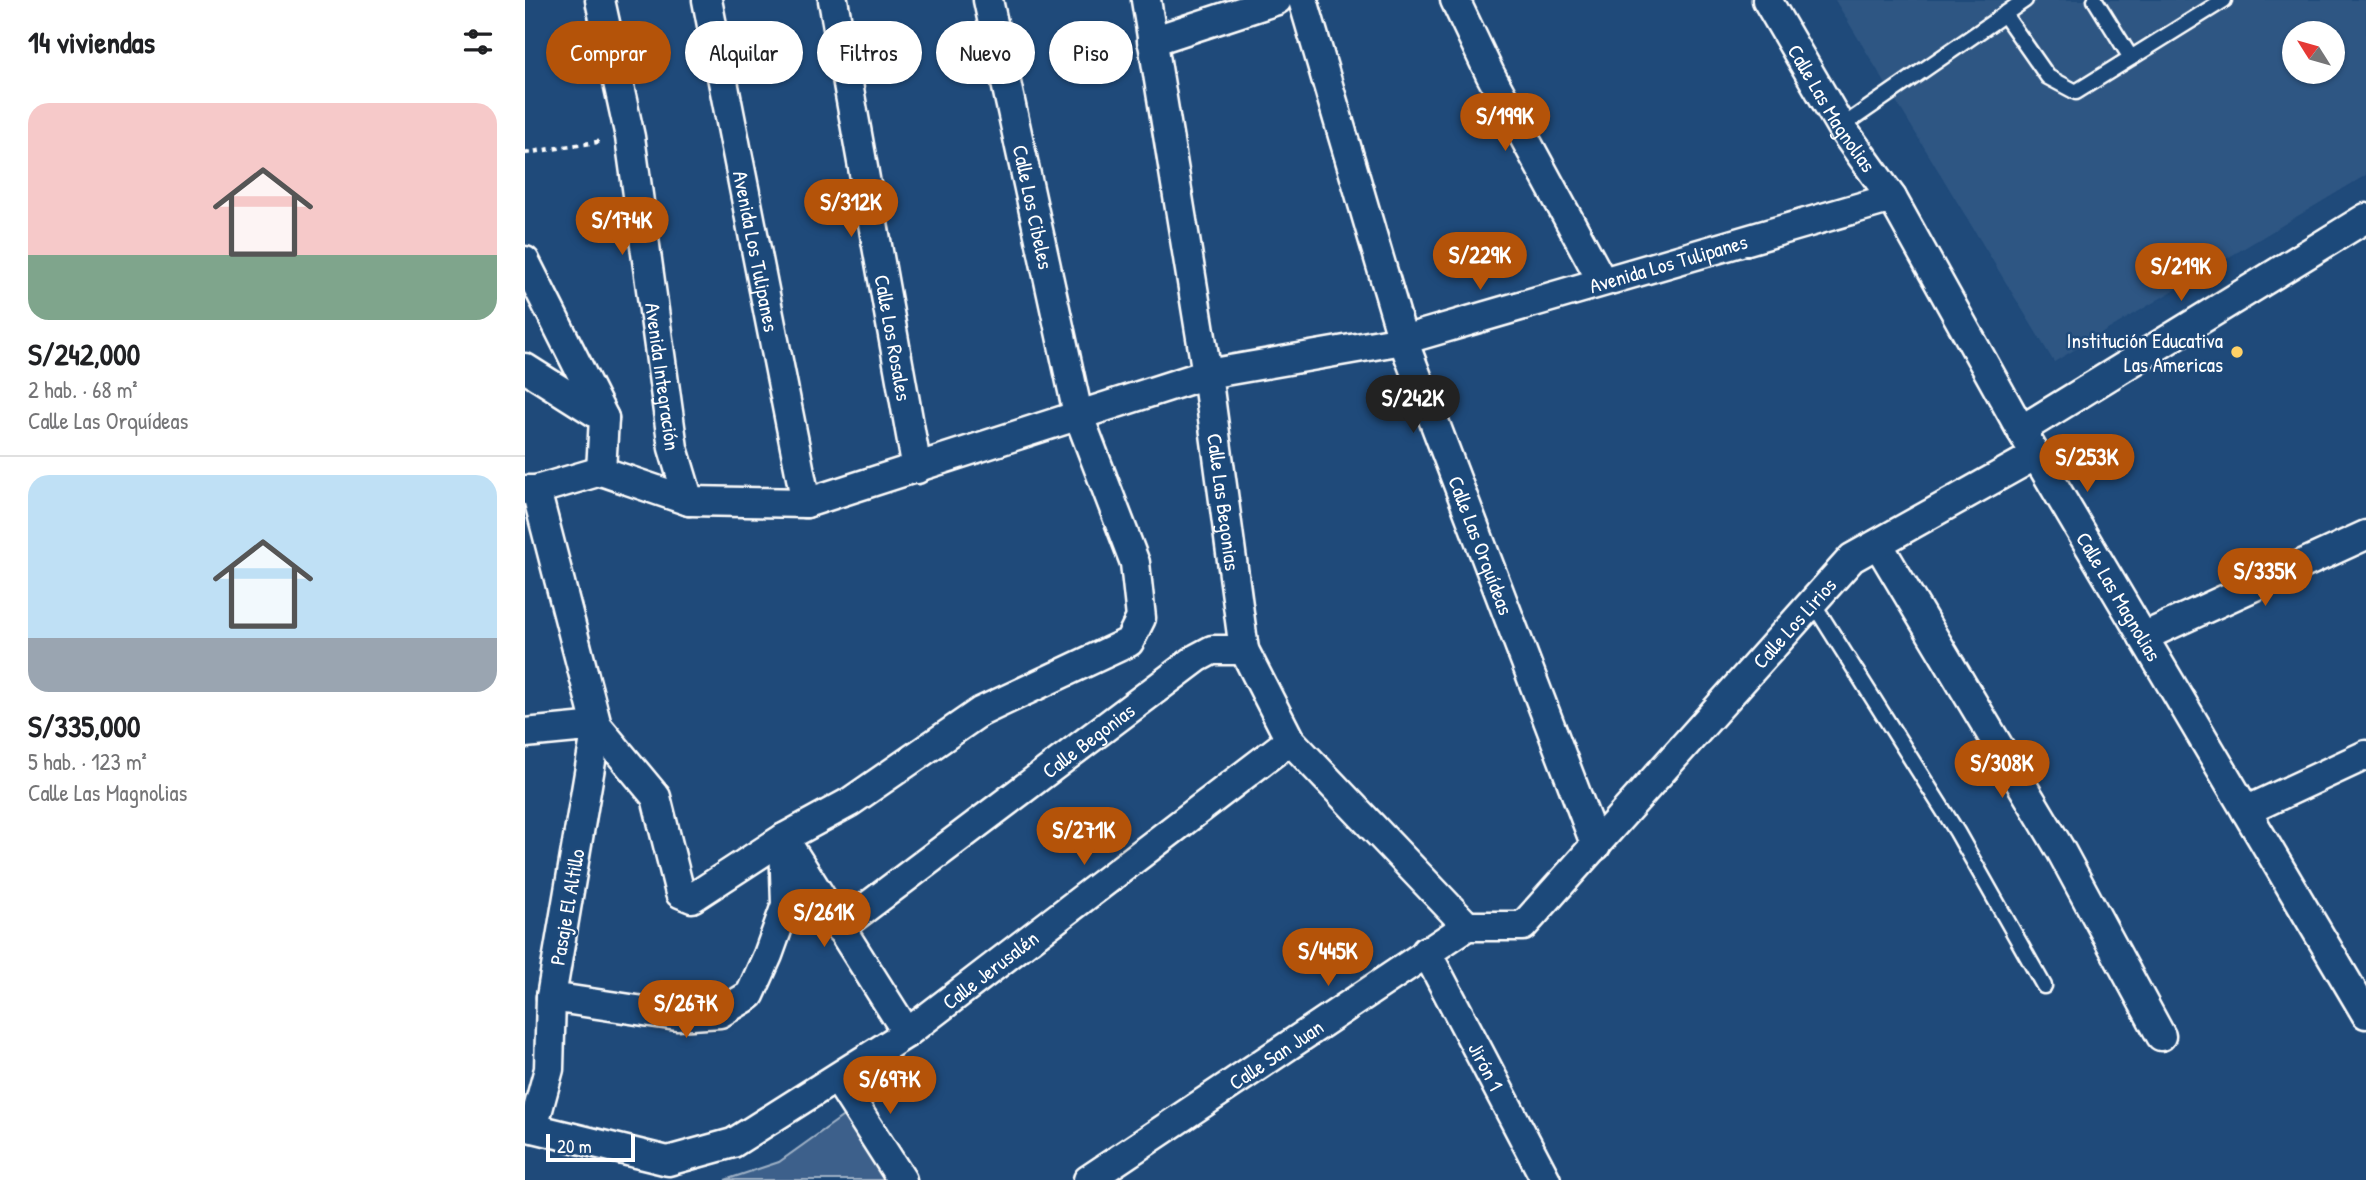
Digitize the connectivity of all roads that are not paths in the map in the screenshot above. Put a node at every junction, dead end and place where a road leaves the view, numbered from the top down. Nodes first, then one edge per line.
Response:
1 (600, 0) edge
2 (707, 0) edge
3 (833, 0) edge
4 (988, 0) edge
5 (1146, 0) edge
6 (1277, 0) edge
7 (1303, 0) edge
8 (1455, 0) edge
9 (1767, 0) edge
10 (2025, 0) edge
11 (2095, 0) edge
12 (2224, 0) edge
13 (2004, 15) junction
14 (1152, 41) junction
15 (2131, 58) junction
16 (1841, 127) junction
17 (1892, 198) junction
18 (2366, 218) edge
19 (525, 261) edge
20 (1602, 281) junction
21 (1403, 340) junction
22 (525, 368) edge
23 (1207, 374) junction
24 (1079, 414) junction
25 (604, 418) junction
26 (2021, 430) junction
27 (2036, 455) junction
28 (917, 469) junction
29 (601, 471) junction
30 (531, 490) edge
31 (689, 501) junction
32 (806, 503) junction
33 (2366, 535) edge
34 (1878, 544) junction
35 (1814, 603) junction
36 (2143, 637) junction
37 (1244, 650) junction
38 (597, 726) junction
39 (525, 733) edge
40 (1290, 740) junction
41 (2366, 755) edge
42 (2246, 811) junction
43 (784, 838) junction
44 (1596, 846) junction
45 (1467, 926) junction
46 (839, 928) junction
47 (1426, 951) junction
48 (2044, 986) dead end
49 (551, 997) junction
50 (2366, 1014) edge
51 (907, 1033) junction
52 (2161, 1036) dead end
53 (837, 1078) junction
54 (529, 1127) edge
55 (673, 1171) edge
56 (902, 1180) edge
57 (1088, 1180) edge
58 (1546, 1180) edge

1 - 31 street, Avenida Integración
2 - 32 street, Avenida Los Tulipanes
3 - 28 street, Calle Los Rosales
4 - 24 street, Calle Los Cibeles
5 - 14 street, Calle Las Begonias
6 - 14 street
7 - 21 street, Calle Las Orquídeas
8 - 20 street
9 - 16 street, Calle Las Magnolias
10 - 13 lane
11 - 15 lane
12 - 15 lane
13 - 15 lane
13 - 16 lane
14 - 23 street, Calle Las Begonias
16 - 17 street, Calle Las Magnolias
17 - 20 street, Avenida Los Tulipanes
17 - 26 street, Calle Las Magnolias
18 - 26 street
19 - 25 street
20 - 21 street, Avenida Los Tulipanes
21 - 23 street, Avenida Los Tulipanes
21 - 44 street, Calle Las Orquídeas
22 - 25 street
23 - 24 street, Avenida Los Tulipanes
23 - 37 street, Calle Las Begonias
24 - 28 street, Avenida Los Tulipanes
24 - 43 street, Calle Los Cibeles
25 - 29 street
26 - 27 street, Calle Las Magnolias
27 - 34 street, Calle Los Lirios
27 - 36 street, Calle Las Magnolias
28 - 32 street, Avenida Los Tulipanes
29 - 30 street
29 - 31 street, Avenida Los Tulipanes
30 - 38 street
31 - 32 street, Avenida Los Tulipanes
33 - 36 street
34 - 35 street, Calle Los Lirios
34 - 52 street
35 - 44 street, Calle Los Lirios
35 - 48 lane
36 - 42 street, Calle Las Magnolias
37 - 40 street, Calle Las Begonias
37 - 46 street, Calle Begonias
38 - 39 street
38 - 43 street, Calle Los Cibeles
38 - 49 street, Pasaje El Altillo
40 - 45 street, Calle Las Begonias
40 - 51 street, Calle Jerusalén
41 - 42 street
42 - 50 street, Calle Las Magnolias
43 - 46 street
43 - 49 street
44 - 45 street
45 - 47 street, Calle San Juan
46 - 51 street
47 - 57 street, Calle San Juan
47 - 58 street, Jirón 1
49 - 54 street, Pasaje El Altillo
51 - 53 street, Calle Jerusalén
53 - 55 street, Calle Jerusalén
53 - 56 street
54 - 55 street

